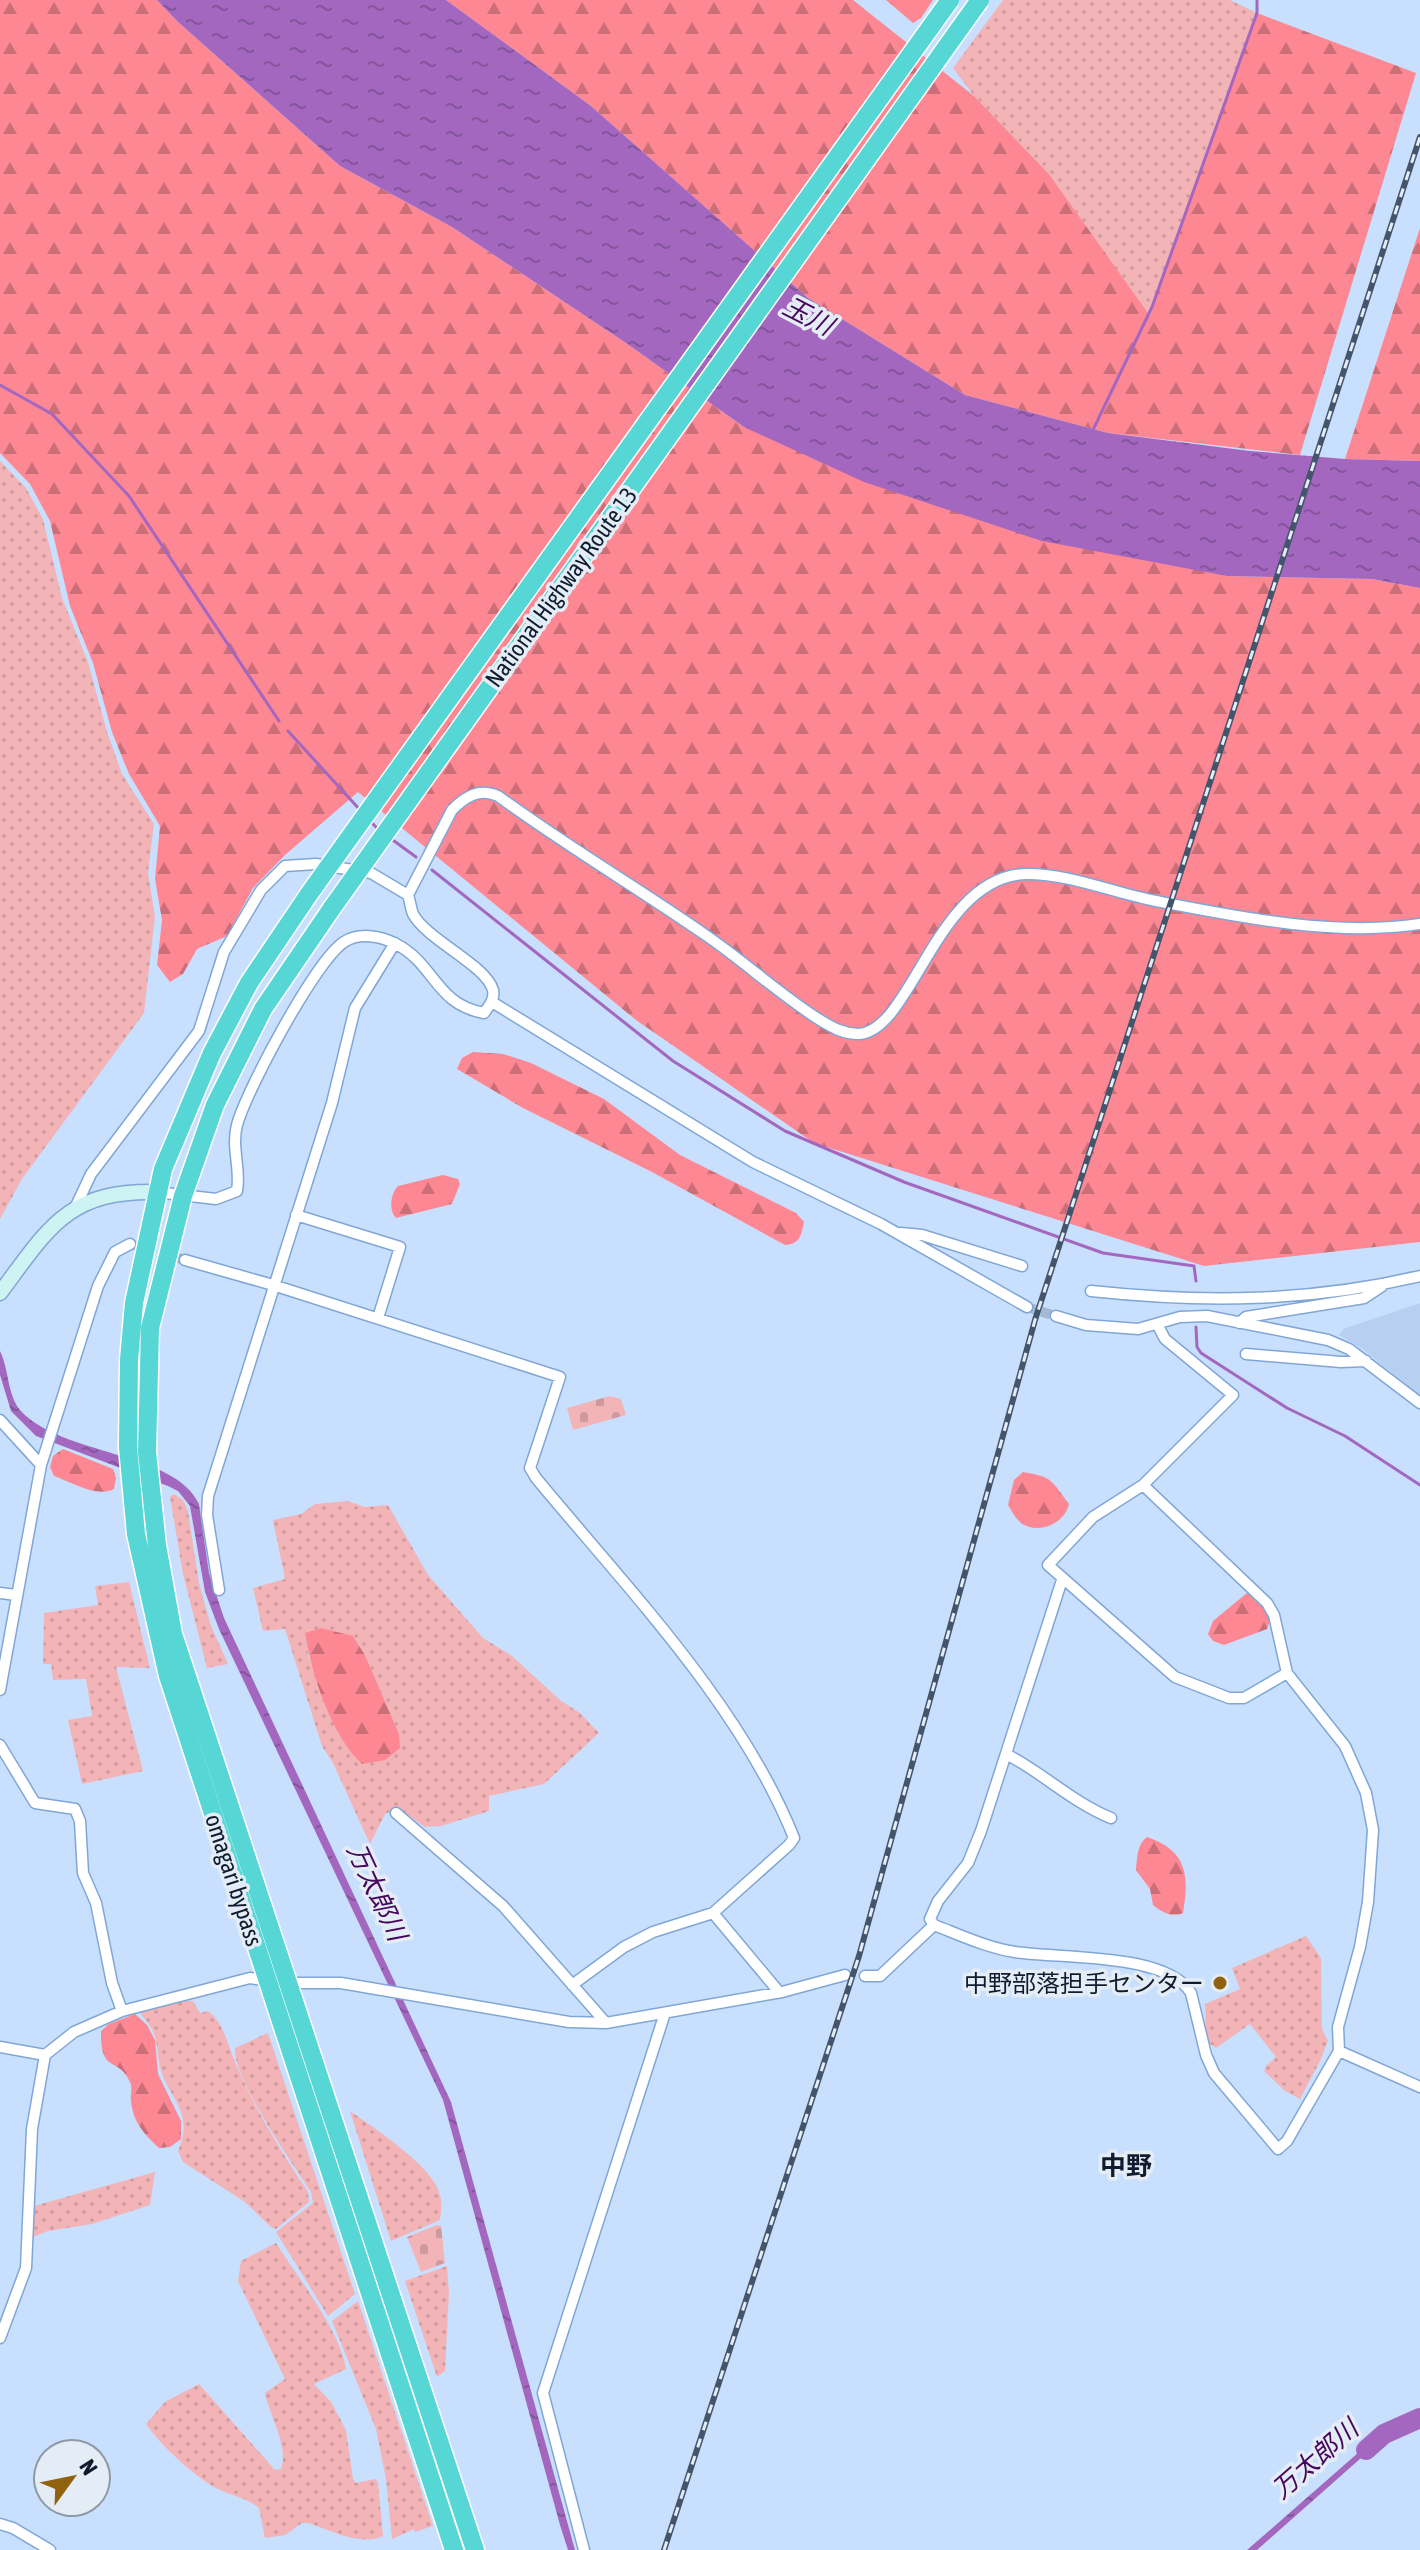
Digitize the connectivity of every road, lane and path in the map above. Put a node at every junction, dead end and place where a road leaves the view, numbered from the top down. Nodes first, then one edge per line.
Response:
1 (950, 0) edge
2 (980, 0) edge
3 (408, 895) junction
4 (1420, 924) edge
5 (395, 943) junction
6 (492, 1002) junction
7 (208, 1009) junction
8 (231, 1017) junction
9 (156, 1192) junction
10 (183, 1196) junction
11 (76, 1206) junction
12 (296, 1215) junction
13 (893, 1231) junction
14 (130, 1244) dead end
15 (185, 1260) tunnel mouth
16 (1022, 1266) dead end
17 (1420, 1276) edge
18 (1385, 1284) junction
19 (273, 1285) junction
20 (1091, 1291) dead end
21 (0, 1293) edge
22 (1027, 1307) tunnel mouth
23 (1056, 1316) tunnel mouth
24 (378, 1318) junction
25 (1239, 1323) junction
26 (1157, 1324) junction
27 (1246, 1354) dead end
28 (1366, 1361) junction
29 (1420, 1403) edge
30 (0, 1420) edge
31 (41, 1465) junction
32 (1143, 1485) junction
33 (1062, 1580) junction
34 (219, 1590) dead end
35 (0, 1593) edge
36 (16, 1595) junction
37 (1287, 1673) junction
38 (0, 1690) edge
39 (0, 1745) edge
40 (1006, 1754) junction
41 (396, 1813) dead end
42 (1111, 1818) dead end
43 (713, 1913) junction
44 (934, 1925) junction
45 (845, 1975) dead end
46 (865, 1976) dead end
47 (266, 1980) junction
48 (289, 1983) junction
49 (572, 1985) junction
50 (779, 1992) junction
51 (122, 2011) junction
52 (665, 2013) junction
53 (606, 2023) junction
54 (0, 2047) edge
55 (1339, 2051) junction
56 (45, 2055) junction
57 (1420, 2087) edge
58 (0, 2338) edge
59 (0, 2524) edge
60 (452, 2543) edge
61 (50, 2550) edge
62 (475, 2550) edge
63 (584, 2550) edge

1 - 8 highway, National Highway Route 13, bridge
2 - 10 highway, National Highway Route 13, bridge
3 - 4 street
3 - 6 street
3 - 7 street
5 - 6 street
5 - 10 street
5 - 12 street
6 - 13 street
7 - 8 street
7 - 11 street
8 - 9 highway, National Highway Route 13
9 - 10 street
9 - 11 street
9 - 47 highway, omagari bypass
10 - 48 highway, omagari bypass
11 - 21 street
12 - 19 street
12 - 24 street
13 - 16 street
13 - 22 street
14 - 31 street
15 - 19 street
17 - 18 street
18 - 20 street
18 - 25 street
19 - 24 street
19 - 34 street
23 - 26 street
24 - 43 street
25 - 26 street
25 - 28 street
26 - 32 street
27 - 28 street
28 - 29 street
30 - 31 street
31 - 36 street
32 - 33 street
32 - 37 street
33 - 37 street
33 - 40 street
35 - 36 street
36 - 38 street
37 - 55 street
39 - 51 street
40 - 42 street
40 - 44 street
41 - 49 street
43 - 49 street
43 - 50 street
44 - 46 street
44 - 55 street
45 - 50 street
47 - 48 street
47 - 51 street
47 - 60 highway, omagari bypass
48 - 53 street
48 - 62 highway, omagari bypass
49 - 53 street
50 - 52 street
51 - 56 street
52 - 53 street
52 - 63 street
54 - 56 street
55 - 57 street
56 - 58 street
59 - 61 street

